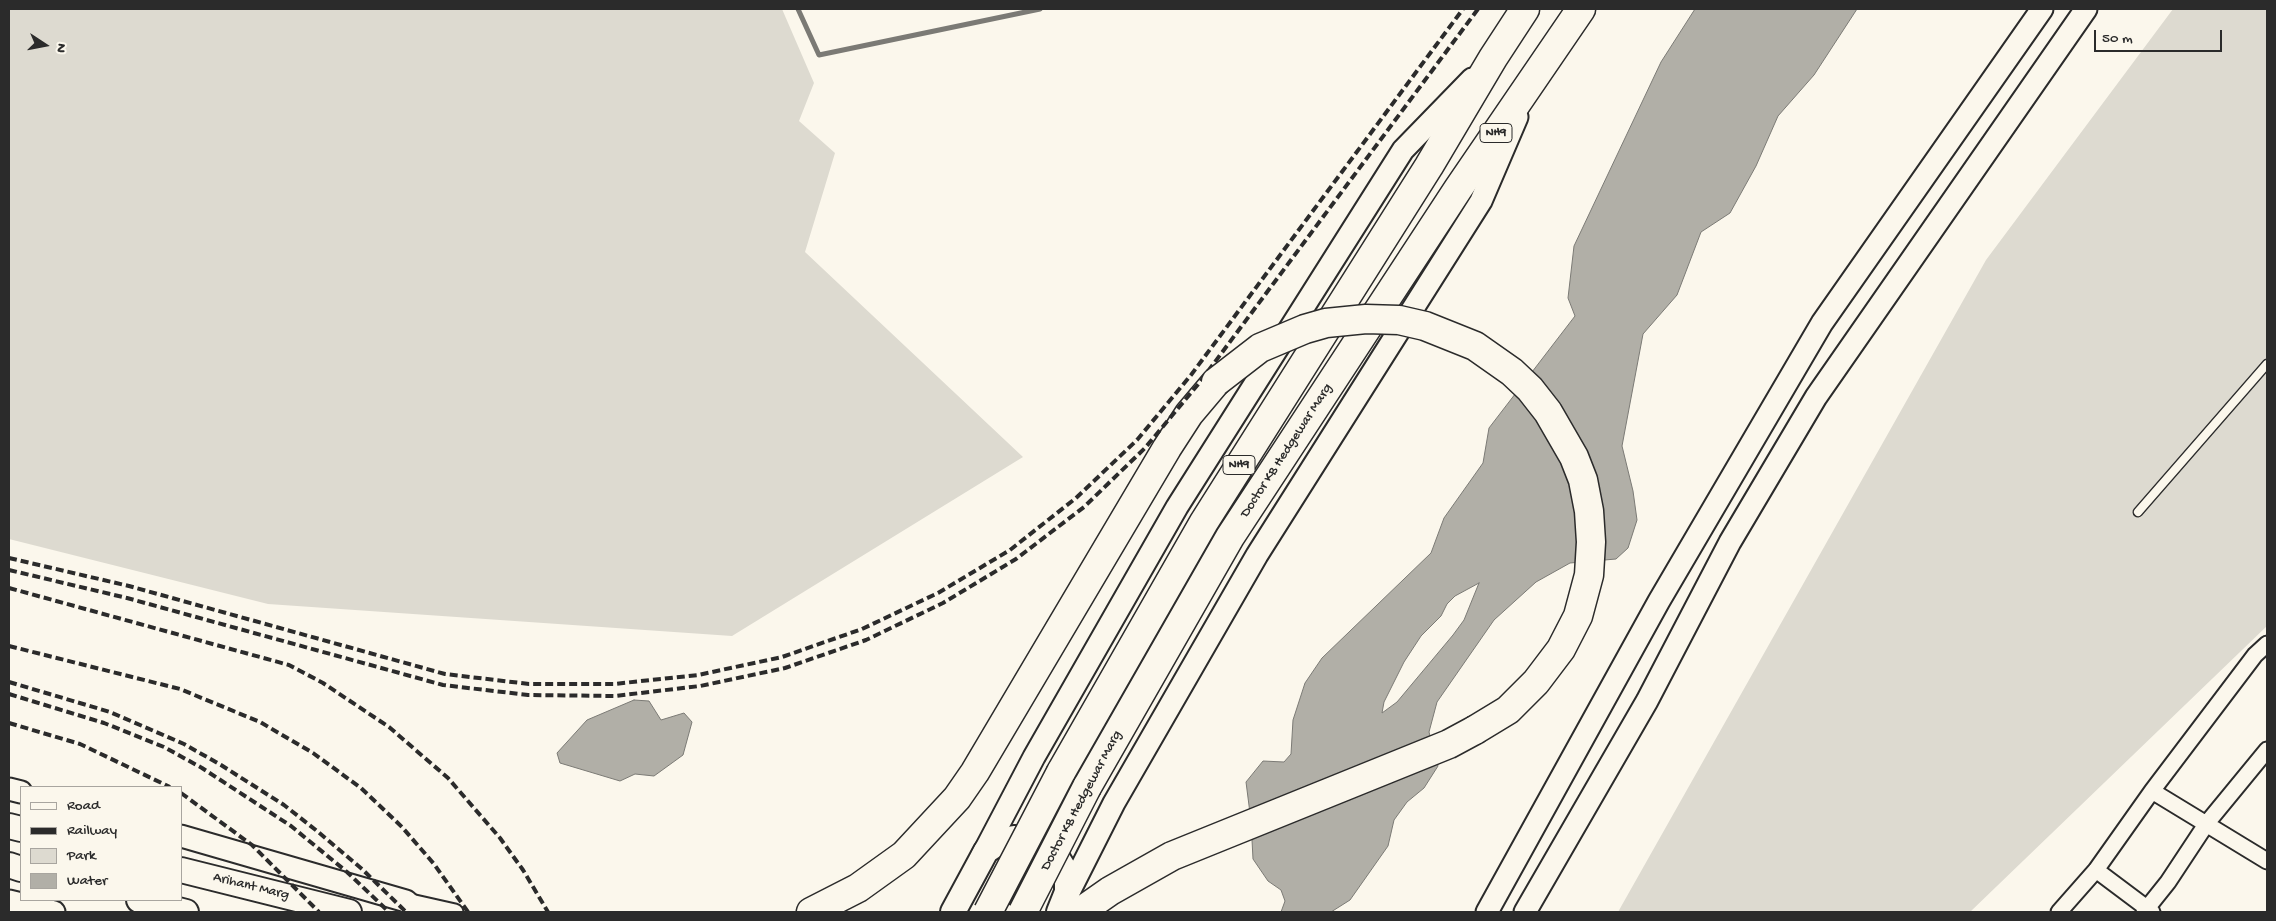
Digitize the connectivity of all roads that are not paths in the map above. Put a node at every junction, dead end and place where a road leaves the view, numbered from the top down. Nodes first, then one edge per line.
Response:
1 (1525, 9) edge
2 (1580, 9) edge
3 (2042, 9) edge
4 (2086, 9) edge
5 (1493, 58) junction
6 (1535, 76) junction
7 (2267, 364) edge
8 (2138, 512) dead end
9 (2267, 644) edge
10 (2267, 750) edge
11 (2152, 791) junction
12 (2207, 824) junction
13 (182, 836) edge
14 (2267, 860) edge
15 (978, 863) junction
16 (182, 870) edge
17 (2096, 870) junction
18 (9, 900) edge
19 (143, 901) edge
20 (412, 906) edge
21 (2148, 911) edge
22 (54, 912) edge
23 (186, 912) edge
24 (349, 912) edge
25 (455, 912) edge
26 (811, 912) edge
27 (953, 912) edge
28 (988, 912) edge
29 (1023, 912) edge
30 (1066, 912) edge
31 (1487, 912) edge
32 (1525, 912) edge
33 (2059, 912) edge

1 - 5 highway, NH9
2 - 6 highway, Doctor KB Hedgewar Marg
3 - 31 street
4 - 32 street
5 - 15 street
5 - 28 highway, NH9, bridge
6 - 29 highway, Doctor KB Hedgewar Marg / NH9, bridge
6 - 30 street
7 - 8 lane
9 - 11 street
10 - 12 street
11 - 12 street
11 - 17 street
12 - 14 street
12 - 21 street
13 - 20 street
15 - 27 main road
15 - 30 main road
16 - 24 main road, Arihant Marg
17 - 21 street
17 - 33 street
18 - 22 street
19 - 23 main road
20 - 25 street
26 - 30 highway, bridge

